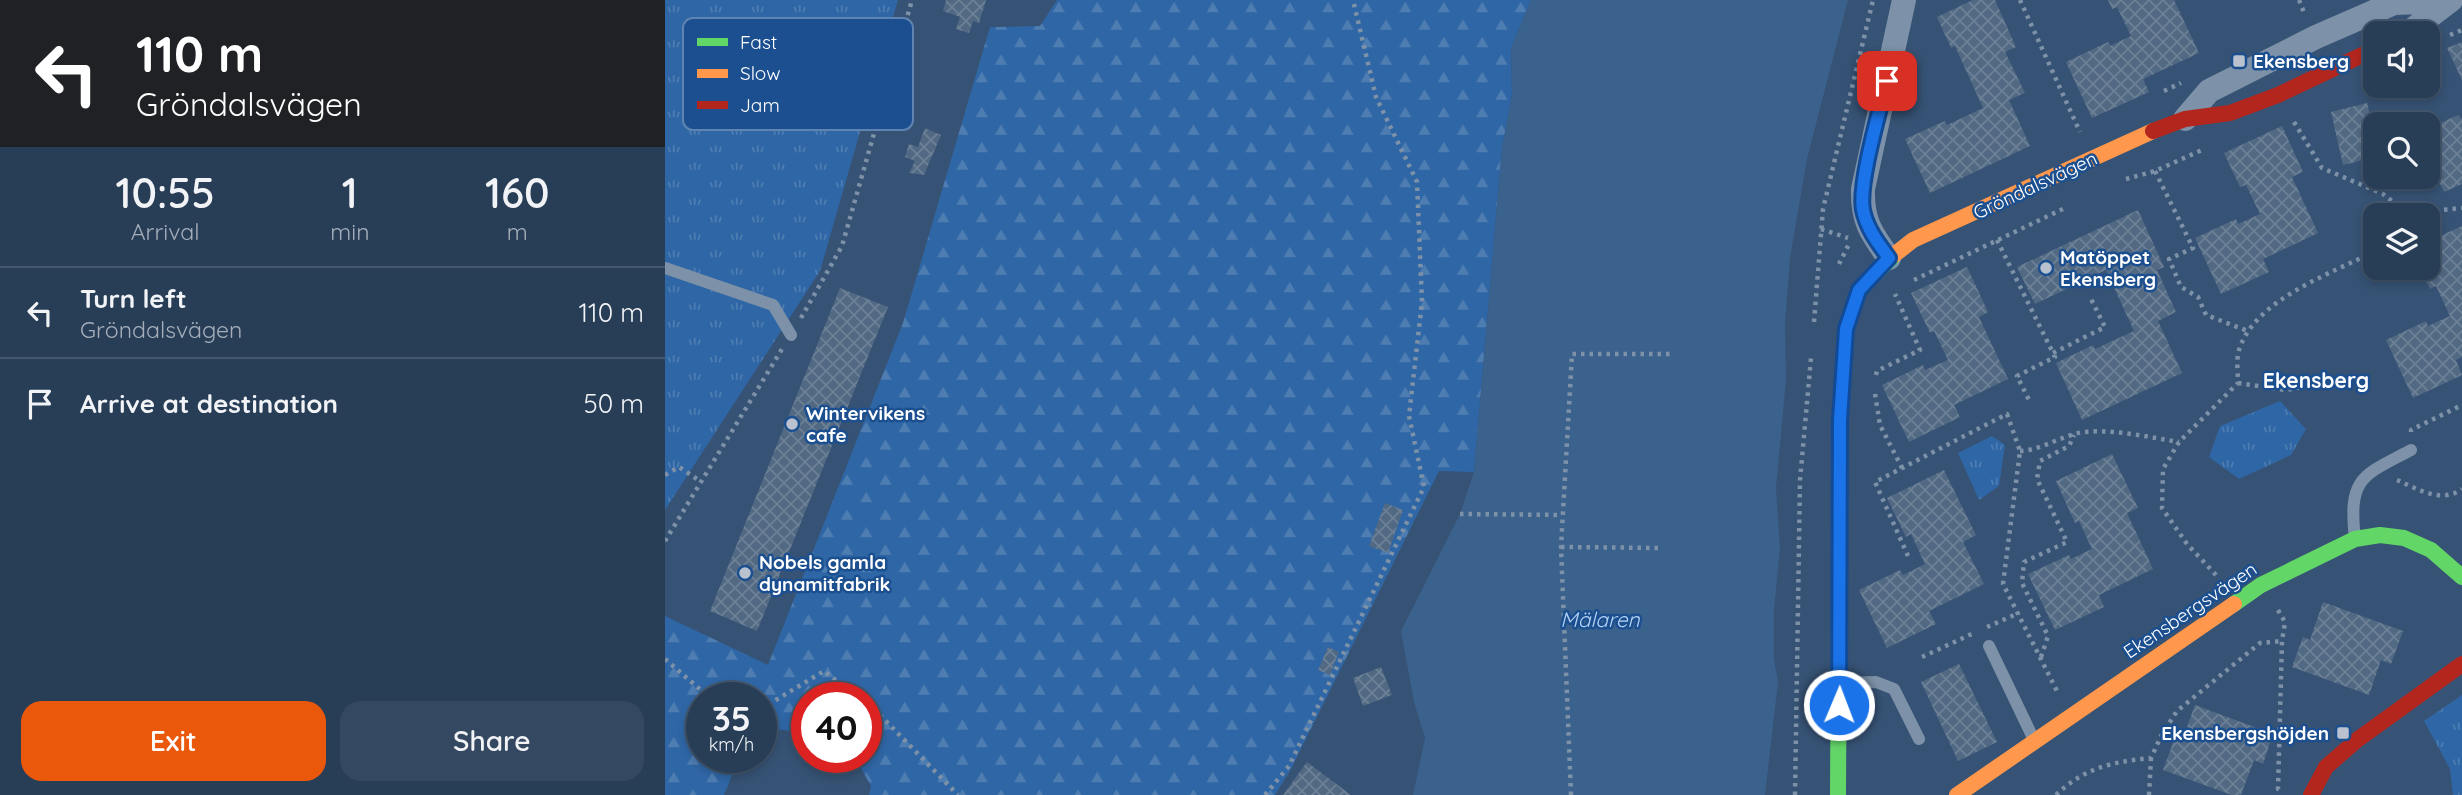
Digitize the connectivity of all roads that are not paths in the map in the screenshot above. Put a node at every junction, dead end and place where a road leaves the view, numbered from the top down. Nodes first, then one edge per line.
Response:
1 (1904, 0) edge
2 (2450, 0) edge
3 (2424, 21) edge
4 (2363, 54) edge
5 (2185, 119) junction
6 (1889, 258) junction
7 (665, 268) edge
8 (791, 335) road end
9 (2411, 450) dead end
10 (2355, 539) junction
11 (2462, 577) edge
12 (1989, 646) dead end
13 (2462, 664) edge
14 (1839, 682) junction
15 (1919, 739) dead end
16 (2035, 741) junction
17 (1981, 778) junction
18 (2311, 793) edge
19 (1838, 795) edge
20 (1957, 795) edge
21 (1987, 795) edge

1 - 6 street
2 - 3 street, Gröndalsvägen
2 - 5 street, Gröndalsvägen
4 - 5 street, Gröndalsvägen
5 - 6 street, Gröndalsvägen
6 - 14 street, Gröndalsvägen
7 - 8 lane
9 - 10 lane
10 - 11 street, Ekensbergsvägen
10 - 16 street, Ekensbergsvägen
12 - 16 lane
13 - 18 street
14 - 15 lane
14 - 19 street, Gröndalsvägen
16 - 17 street, Ekensbergsvägen
17 - 20 street, Ekensbergsvägen
17 - 21 lane

